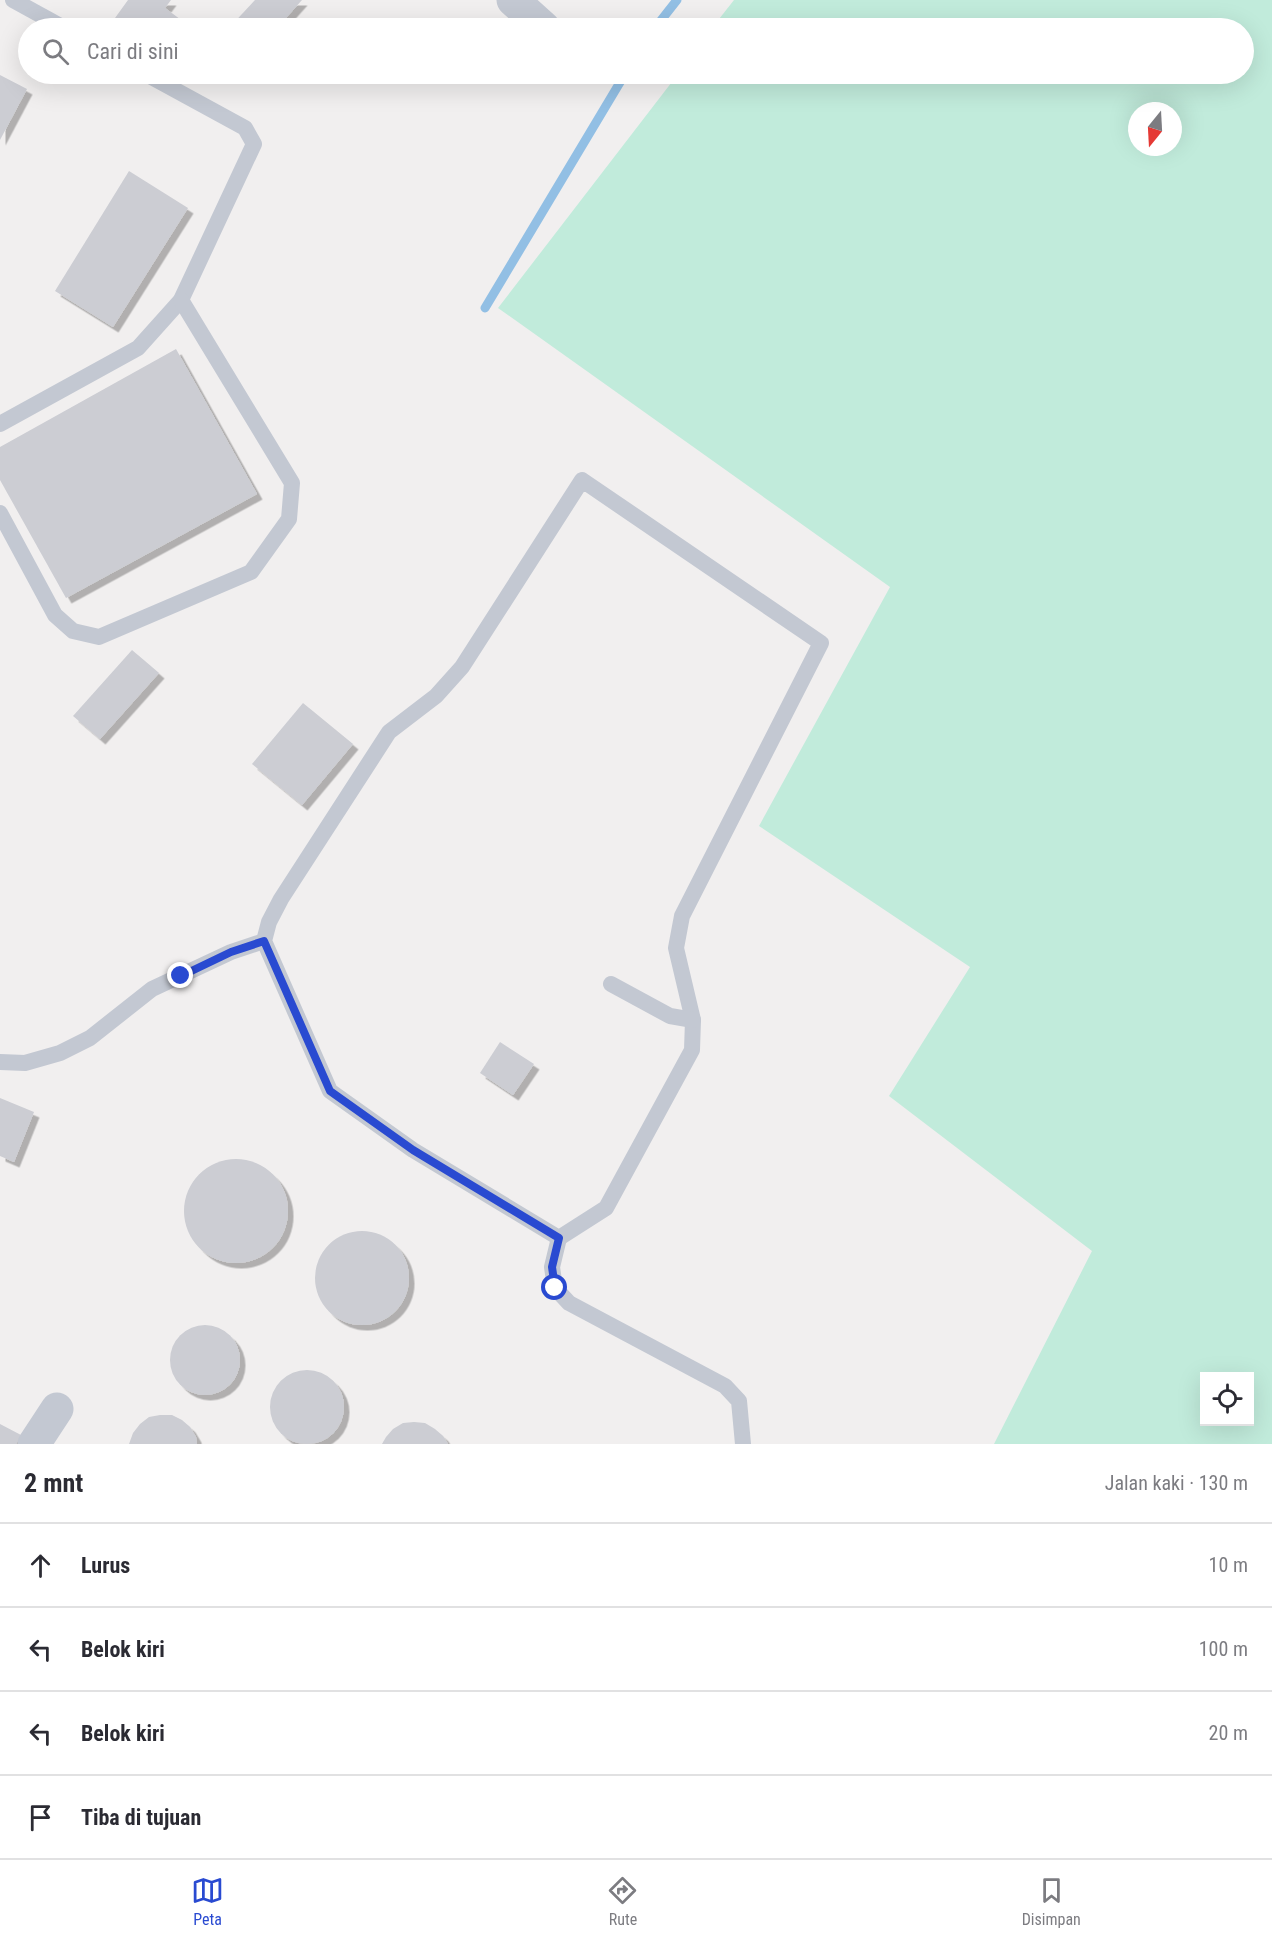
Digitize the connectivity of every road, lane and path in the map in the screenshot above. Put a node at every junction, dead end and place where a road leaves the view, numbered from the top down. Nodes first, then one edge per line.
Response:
1 (13, 0) edge
2 (513, 0) edge
3 (46, 18) edge
4 (533, 18) edge
5 (164, 84) edge
6 (181, 300) junction
7 (0, 424) edge
8 (0, 513) edge
9 (264, 941) junction
10 (611, 984) dead end
11 (693, 1020) junction
12 (0, 1062) edge
13 (559, 1238) junction
14 (57, 1409) dead end
15 (34, 1444) edge
16 (743, 1444) edge

1 - 3 lane
2 - 4 street
5 - 6 lane
6 - 7 lane
6 - 8 lane
9 - 11 lane
9 - 12 lane
9 - 13 lane
10 - 11 lane
11 - 13 lane
13 - 16 lane
14 - 15 street

